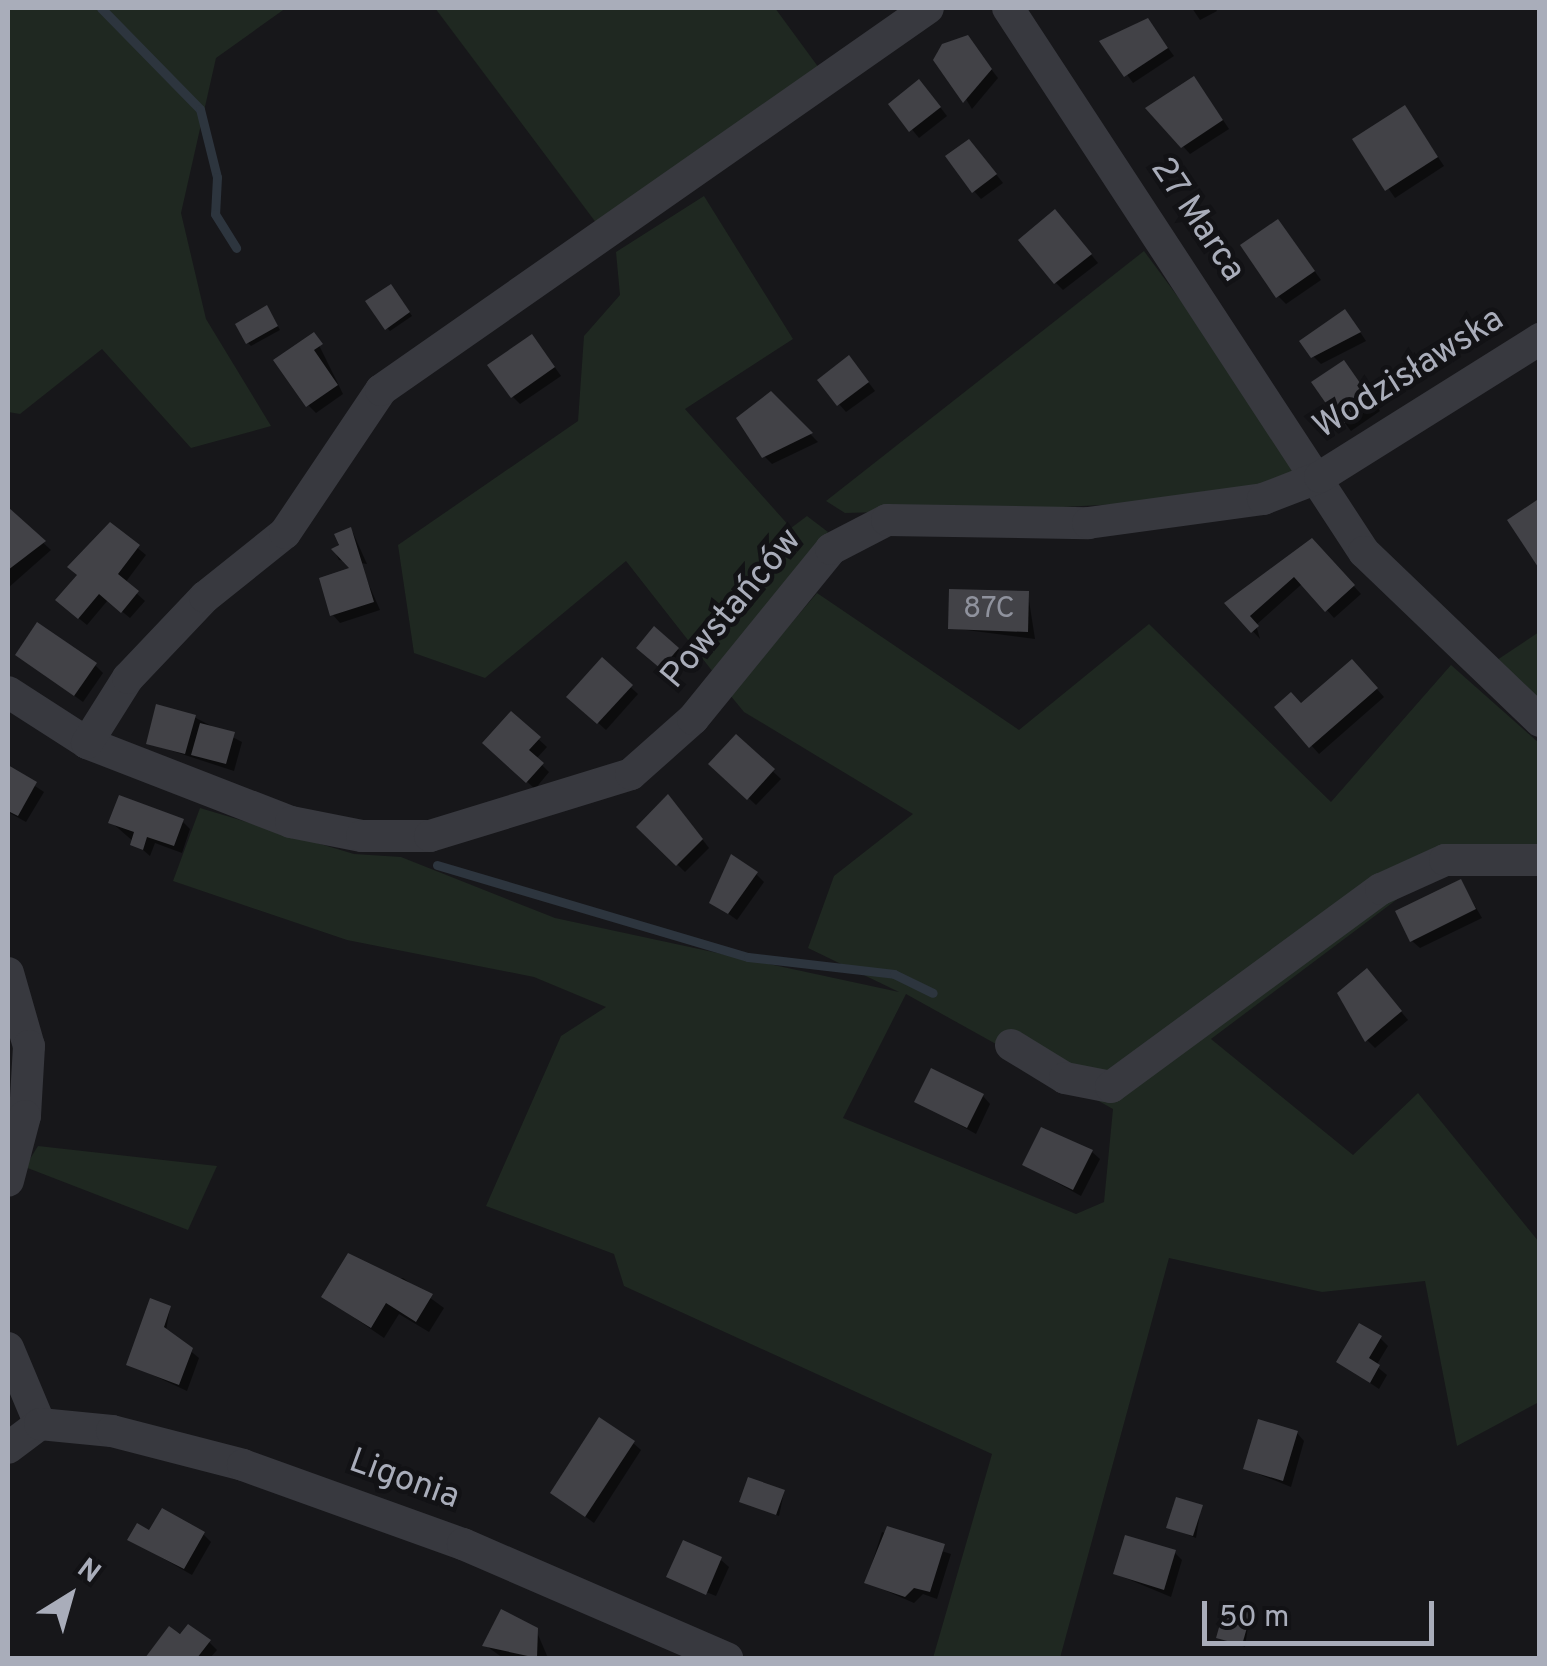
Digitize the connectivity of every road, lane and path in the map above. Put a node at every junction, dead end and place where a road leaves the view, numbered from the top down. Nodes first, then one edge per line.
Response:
1 (928, 8) edge
2 (1008, 8) edge
3 (1540, 339) edge
4 (1320, 477) junction
5 (8, 692) edge
6 (1540, 721) edge
7 (87, 743) junction
8 (1540, 860) edge
9 (8, 973) edge
10 (1011, 1045) dead end
11 (8, 1181) edge
12 (8, 1348) edge
13 (40, 1424) junction
14 (8, 1448) edge
15 (727, 1658) edge

1 - 7 street
2 - 4 street, 27 Marca
3 - 4 street, Wodzisławska
4 - 6 street
4 - 7 street, Powstańców
5 - 7 street, Powstańców
8 - 10 street
9 - 11 street
12 - 13 street
13 - 14 street
13 - 15 street, Ligonia

